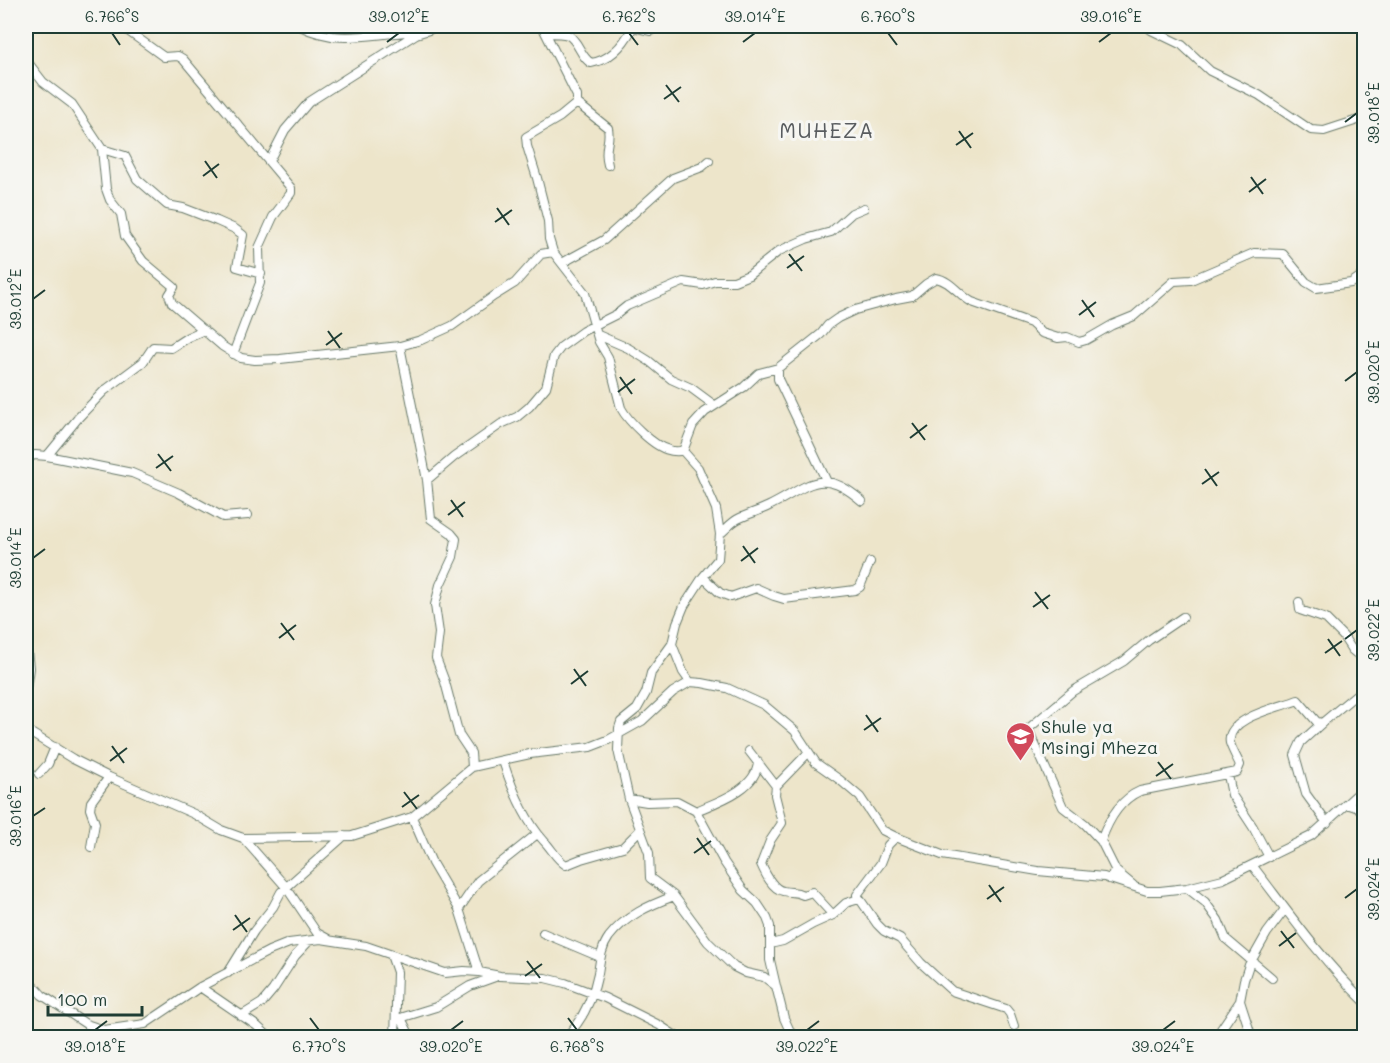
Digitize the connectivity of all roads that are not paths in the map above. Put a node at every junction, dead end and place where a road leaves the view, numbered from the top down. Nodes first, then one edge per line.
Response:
1 (121, 26) edge
2 (300, 26) edge
3 (382, 26) edge
4 (435, 26) edge
5 (654, 26) edge
6 (1148, 26) edge
7 (544, 29) edge
8 (389, 33) junction
9 (416, 34) junction
10 (26, 60) edge
11 (577, 103) junction
12 (1365, 118) edge
13 (102, 149) junction
14 (269, 161) junction
15 (709, 161) dead end
16 (608, 165) dead end
17 (864, 208) dead end
18 (553, 252) junction
19 (562, 263) junction
20 (261, 274) junction
21 (1365, 274) edge
22 (595, 324) junction
23 (204, 330) junction
24 (598, 335) junction
25 (400, 346) junction
26 (233, 354) junction
27 (777, 368) junction
28 (714, 405) junction
29 (684, 451) junction
30 (47, 456) junction
31 (26, 459) edge
32 (427, 480) junction
33 (827, 482) junction
34 (862, 501) dead end
35 (248, 515) dead end
36 (720, 534) junction
37 (870, 562) dead end
38 (703, 577) junction
39 (1299, 602) dead end
40 (1183, 617) dead end
41 (26, 642) edge
42 (672, 644) junction
43 (1365, 660) edge
44 (27, 667) edge
45 (690, 682) junction
46 (1365, 688) edge
47 (26, 689) edge
48 (1322, 723) junction
49 (26, 730) edge
50 (618, 734) junction
51 (55, 747) junction
52 (749, 751) dead end
53 (808, 753) junction
54 (503, 761) junction
55 (758, 762) junction
56 (472, 767) junction
57 (39, 774) dead end
58 (1228, 775) junction
59 (109, 777) junction
60 (776, 786) junction
61 (1365, 788) edge
62 (629, 799) junction
63 (1347, 804) junction
64 (1365, 810) edge
65 (696, 811) junction
66 (412, 818) junction
67 (1327, 823) junction
68 (640, 830) junction
69 (537, 834) junction
70 (344, 836) junction
71 (896, 837) junction
72 (243, 838) junction
73 (1101, 842) junction
74 (91, 847) dead end
75 (1269, 857) junction
76 (1252, 865) junction
77 (1116, 871) junction
78 (1109, 879) junction
79 (286, 887) junction
80 (1137, 888) junction
81 (1187, 888) junction
82 (674, 896) junction
83 (859, 899) junction
84 (459, 909) junction
85 (1285, 909) junction
86 (833, 915) junction
87 (311, 926) junction
88 (543, 933) dead end
89 (310, 940) junction
90 (331, 940) junction
91 (770, 944) junction
92 (391, 955) junction
93 (600, 957) junction
94 (1252, 960) junction
95 (479, 972) junction
96 (228, 974) junction
97 (774, 975) junction
98 (500, 976) junction
99 (26, 977) edge
100 (764, 977) junction
101 (1272, 978) dead end
102 (776, 986) junction
103 (200, 987) junction
104 (592, 994) junction
105 (1364, 1000) edge
106 (1240, 1001) junction
107 (241, 1016) junction
108 (399, 1019) junction
109 (1014, 1026) dead end
110 (674, 1036) edge
111 (270, 1038) edge
112 (395, 1038) edge
113 (411, 1038) edge
114 (565, 1038) edge
115 (793, 1038) edge
116 (1215, 1038) edge
117 (1252, 1038) edge

1 - 14 street
2 - 8 street
3 - 8 street
4 - 9 street
5 - 7 street
6 - 12 street
7 - 11 street
8 - 9 street
9 - 14 street
10 - 13 street
11 - 16 street
11 - 18 street
13 - 20 street
13 - 23 street
14 - 20 street
15 - 19 street
17 - 22 street
18 - 19 street
18 - 25 street
19 - 22 street
20 - 26 street
21 - 27 street
22 - 24 street
22 - 32 street
23 - 26 street
23 - 30 street
24 - 28 street
24 - 29 street
25 - 26 street
25 - 32 street
27 - 28 street
27 - 33 street
28 - 29 street
29 - 36 street
30 - 31 street
30 - 35 street
32 - 56 street
33 - 34 street
33 - 36 street
36 - 38 street
37 - 38 street
38 - 42 street
39 - 43 street
40 - 73 street
41 - 44 street
42 - 45 street
42 - 50 street
44 - 47 street
45 - 50 street
45 - 53 street
46 - 48 street
48 - 58 street
48 - 67 street
49 - 51 street
50 - 54 street
50 - 62 street
51 - 57 street
51 - 59 street
52 - 55 street
53 - 60 street
53 - 71 street
54 - 56 street
54 - 69 street
55 - 60 street
55 - 65 street
56 - 66 street
58 - 73 street
58 - 75 street
59 - 72 street
59 - 74 street
60 - 86 street
61 - 63 street
62 - 65 street
62 - 68 street
63 - 64 street
63 - 67 street
65 - 91 street
66 - 70 street
66 - 84 street
67 - 75 street
68 - 69 street
68 - 82 street
69 - 84 street
70 - 72 street
70 - 79 street
71 - 78 street
71 - 83 street
72 - 79 street
73 - 77 street
75 - 76 street
76 - 81 street
76 - 85 street
77 - 78 street
77 - 80 street
78 - 80 street
79 - 87 street
79 - 96 street
80 - 81 street
81 - 94 street
82 - 93 street
82 - 100 street
83 - 86 street
83 - 109 street
84 - 95 street
85 - 94 street
85 - 105 street
86 - 91 street
87 - 89 street
87 - 90 street
88 - 93 street
89 - 90 street
89 - 96 street
89 - 107 street
90 - 92 street
91 - 97 street
92 - 95 street
92 - 108 street
93 - 104 street
94 - 101 street
94 - 106 street
95 - 98 street
96 - 103 street
97 - 100 street
97 - 102 street
98 - 104 street
98 - 108 street
99 - 103 street
100 - 102 street
102 - 115 street
103 - 107 street
104 - 110 street
104 - 114 street
106 - 116 street
106 - 117 street
107 - 111 street
108 - 112 street
108 - 113 street

